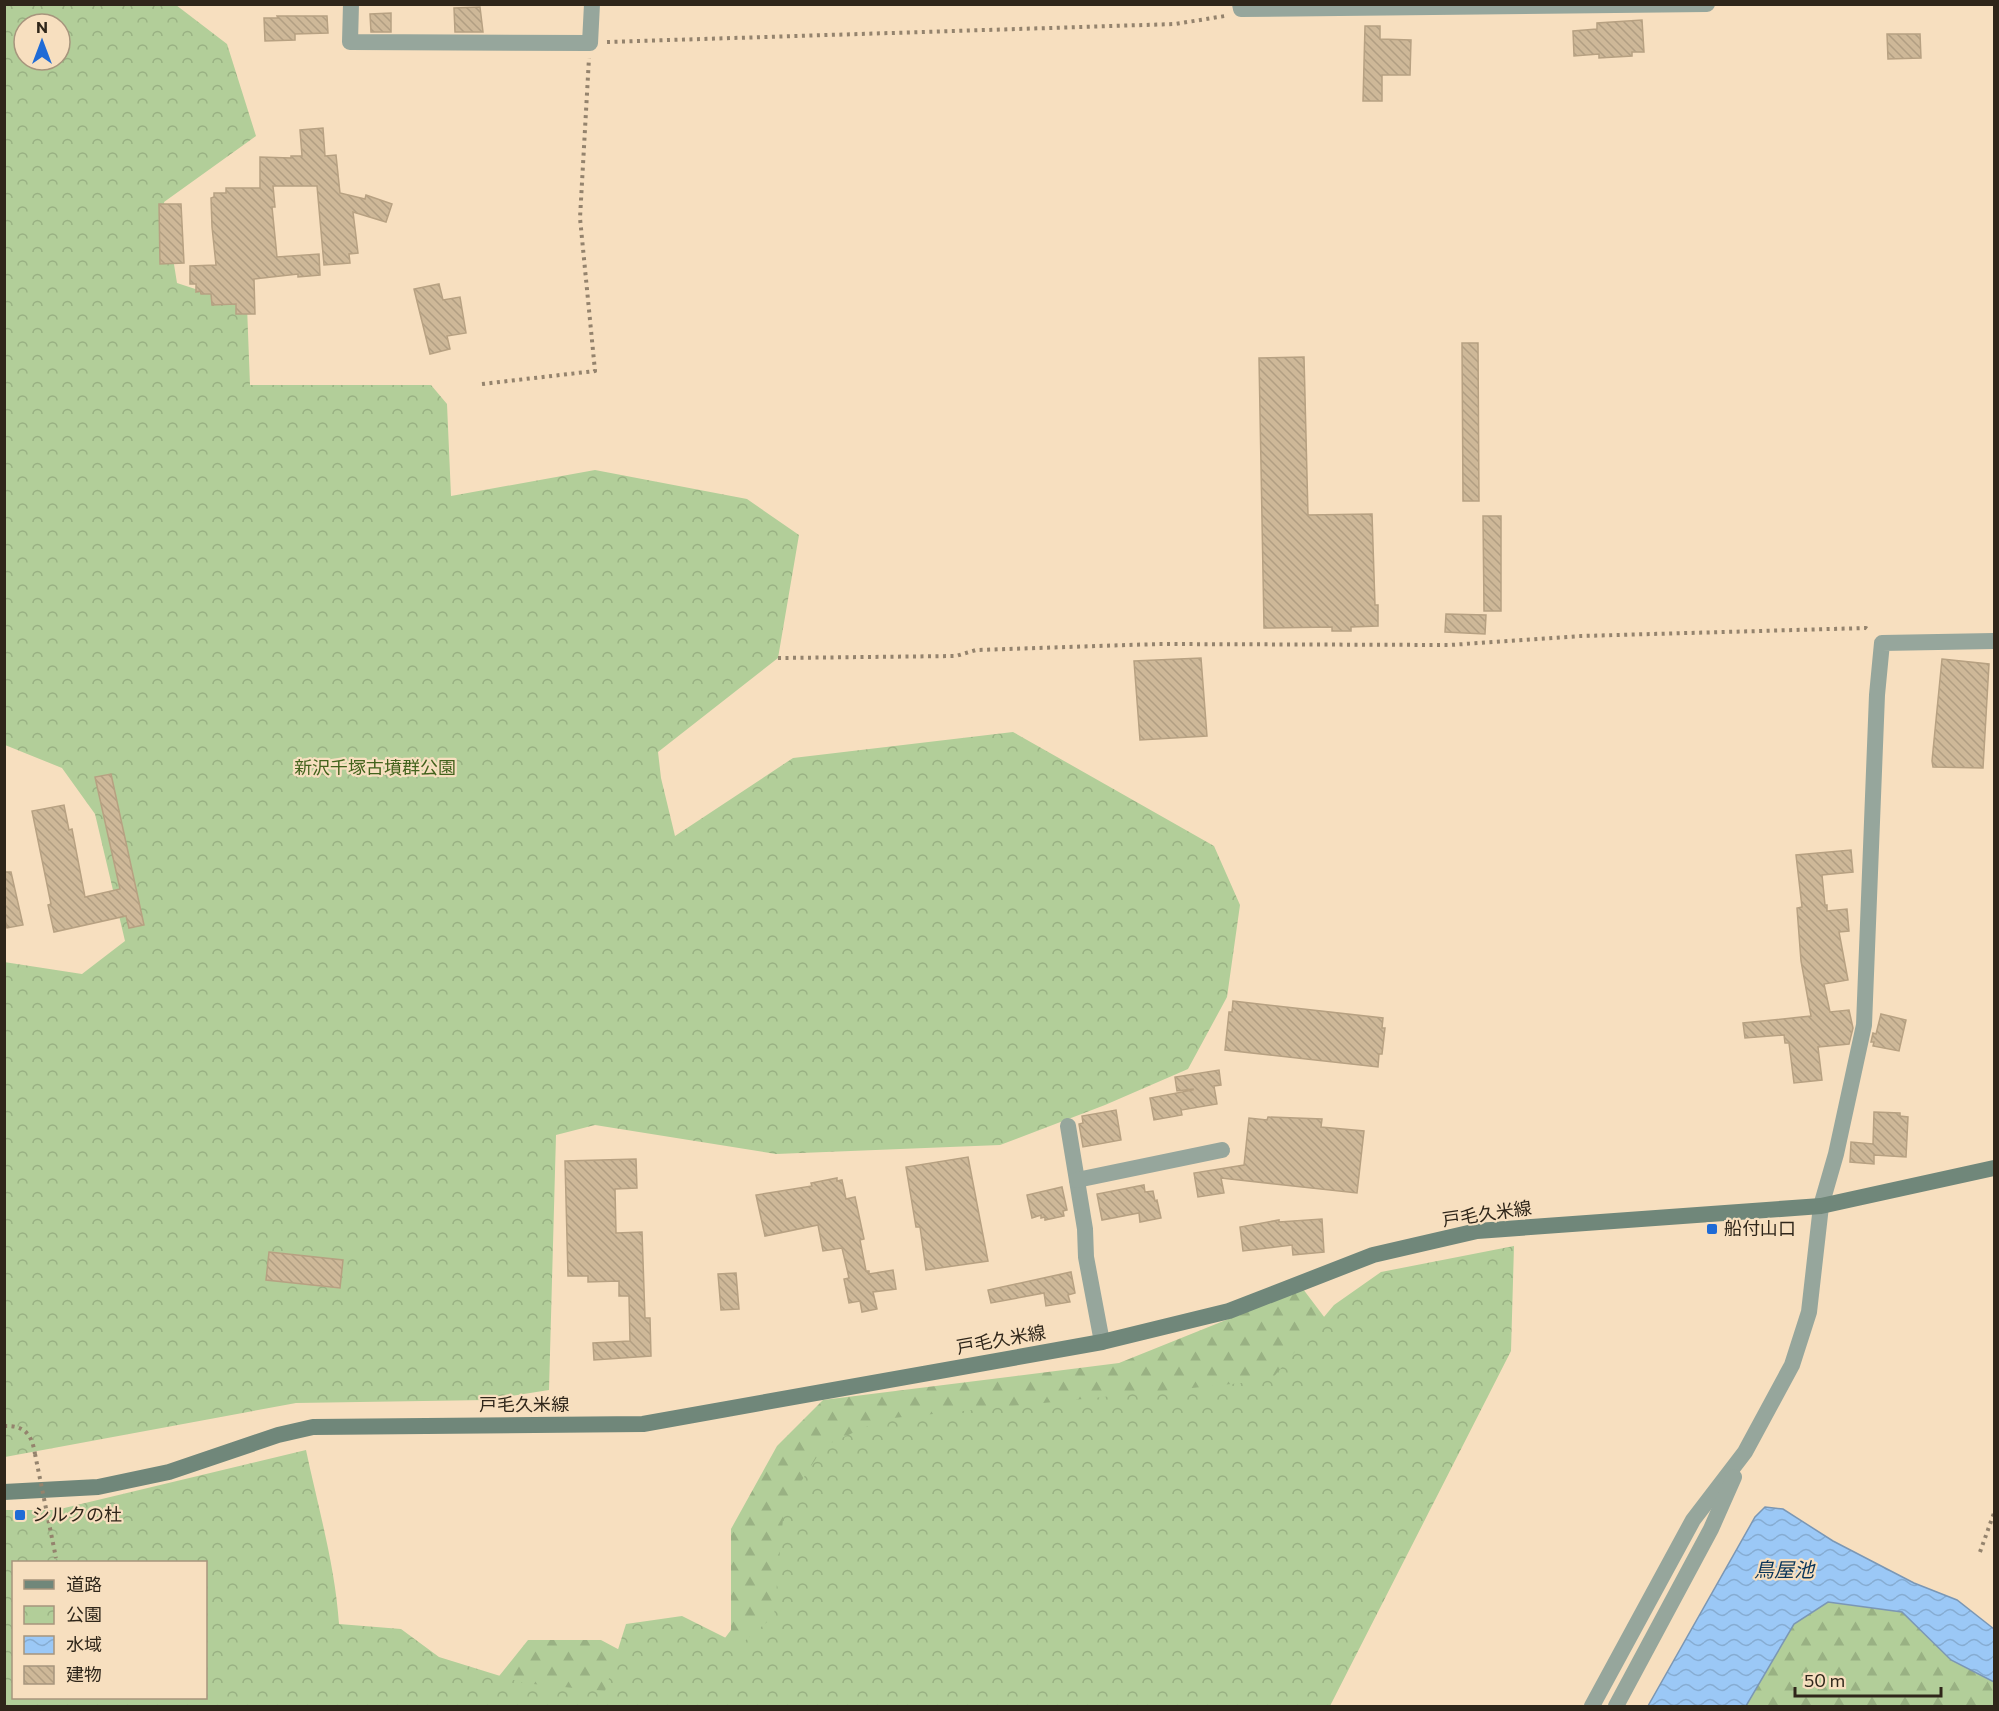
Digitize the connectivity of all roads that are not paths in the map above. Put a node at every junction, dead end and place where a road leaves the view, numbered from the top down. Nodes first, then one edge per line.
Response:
1 (351, 4) edge
2 (592, 4) edge
3 (1707, 4) edge
4 (1689, 5) edge
5 (1241, 7) edge
6 (1995, 641) edge
7 (1068, 1126) dead end
8 (1222, 1150) dead end
9 (1995, 1168) edge
10 (1077, 1180) junction
11 (1821, 1206) junction
12 (1102, 1342) junction
13 (1745, 1452) junction
14 (4, 1492) edge
15 (1592, 1707) edge
16 (1616, 1707) edge

1 - 2 street
3 - 4 street
4 - 5 street
6 - 11 street
7 - 10 street
8 - 10 street
9 - 11 main road, 戸毛久米線
10 - 12 street
11 - 12 main road, 戸毛久米線
11 - 13 street
12 - 14 main road, 戸毛久米線
13 - 15 street
13 - 16 street

